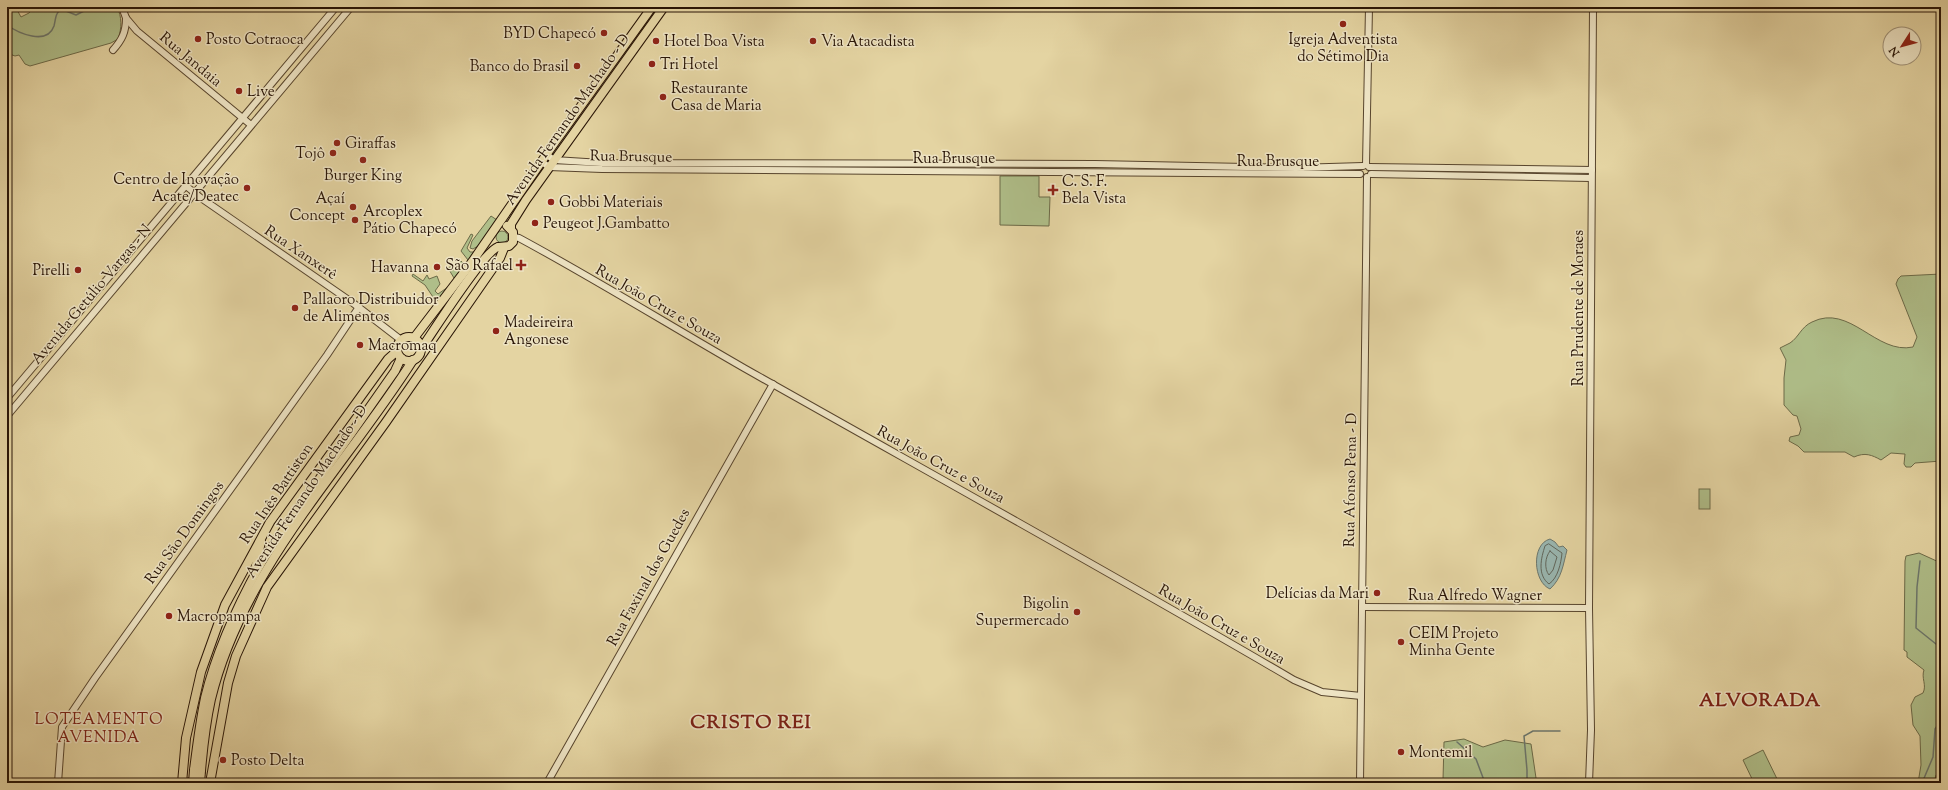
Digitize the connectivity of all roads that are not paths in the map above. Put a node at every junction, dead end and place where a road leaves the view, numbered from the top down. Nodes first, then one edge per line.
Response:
1 (122, 7) edge
2 (336, 7) edge
3 (351, 7) edge
4 (652, 7) edge
5 (664, 7) edge
6 (1369, 7) edge
7 (1593, 7) edge
8 (126, 18) junction
9 (113, 50) dead end
10 (577, 112) junction
11 (585, 117) junction
12 (243, 118) junction
13 (251, 125) junction
14 (233, 130) junction
15 (230, 150) junction
16 (544, 158) junction
17 (554, 160) junction
18 (582, 165) junction
19 (1366, 166) junction
20 (549, 167) junction
21 (1592, 170) junction
22 (1360, 174) junction
23 (1369, 176) junction
24 (1592, 178) junction
25 (186, 186) junction
26 (194, 193) junction
27 (498, 226) junction
28 (511, 228) junction
29 (491, 236) junction
30 (514, 237) junction
31 (501, 247) junction
32 (359, 307) junction
33 (414, 338) junction
34 (401, 340) junction
35 (421, 350) junction
36 (399, 354) junction
37 (413, 360) junction
38 (773, 384) junction
39 (7, 398) edge
40 (7, 416) edge
41 (304, 513) junction
42 (262, 535) junction
43 (280, 567) junction
44 (254, 576) junction
45 (1362, 608) junction
46 (1589, 608) junction
47 (1361, 696) junction
48 (198, 770) junction
49 (58, 783) edge
50 (182, 783) edge
51 (187, 783) edge
52 (193, 783) edge
53 (200, 783) edge
54 (204, 783) edge
55 (210, 783) edge
56 (547, 783) edge
57 (1360, 783) edge
58 (1590, 783) edge

1 - 8 street, Rua Jandaia
2 - 12 street, Avenida Getúlio Vargas - N
3 - 13 street, Avenida Getúlio Vargas - N
4 - 10 main road, Avenida Fernando Machado - D
5 - 11 main road, Avenida Fernando Machado - D
6 - 19 street
7 - 21 street, Rua Prudente de Moraes
8 - 9 street
8 - 12 street, Rua Jandaia
10 - 11 main road
10 - 16 main road, Avenida Fernando Machado - D
11 - 17 main road, Avenida Fernando Machado - D
12 - 13 street, Rua Jandaia
12 - 14 street, Avenida Getúlio Vargas - N
13 - 15 street, Avenida Getúlio Vargas - N
14 - 15 street
14 - 25 street, Avenida Getúlio Vargas - N
15 - 26 street, Avenida Getúlio Vargas - N
16 - 17 street
16 - 20 street
16 - 27 main road, Avenida Fernando Machado - D
17 - 18 street, Rua Brusque
17 - 20 main road, Avenida Fernando Machado - D
18 - 19 street, Rua Brusque
18 - 20 street, Rua Brusque
18 - 22 street, Rua Brusque
19 - 21 street, Rua Brusque
19 - 22 street
19 - 23 street, Rua Afonso Pena - D
20 - 28 main road, Avenida Fernando Machado - D
21 - 24 street, Rua Prudente de Moraes
22 - 23 street
23 - 24 street
23 - 45 street, Rua Afonso Pena - D
24 - 46 street, Rua Prudente de Moraes
25 - 26 street, Rua Xanxerê
25 - 39 street, Avenida Getúlio Vargas - N
26 - 32 street, Rua Xanxerê
26 - 40 street, Avenida Getúlio Vargas - N
27 - 28 main road
27 - 29 main road
28 - 30 main road
29 - 31 main road
29 - 33 main road
30 - 31 main road
30 - 38 street, Rua João Cruz e Souza
31 - 35 main road
31 - 43 main road
32 - 34 street, Rua Xanxerê
32 - 49 street, Rua São Domingos
33 - 34 main road
33 - 35 main road
34 - 36 main road
35 - 37 main road
36 - 37 main road
36 - 42 main road, Rua Inês Battiston
36 - 44 main road, Avenida Fernando Machado - D
37 - 41 main road, Avenida Fernando Machado - D
38 - 47 street, Rua João Cruz e Souza
38 - 56 street, Rua Faxinal dos Guedes
41 - 43 main road
41 - 48 main road, Avenida Fernando Machado - D
42 - 44 main road
42 - 50 main road, Rua Inês Battiston
43 - 55 main road
44 - 48 main road, Avenida Fernando Machado - D
45 - 46 street, Rua Alfredo Wagner
45 - 47 street, Rua Afonso Pena - D
46 - 58 street, Rua Prudente de Moraes
47 - 57 street, Rua Afonso Pena - D
48 - 52 main road, Avenida Fernando Machado - D, bridge
48 - 53 main road, Avenida Fernando Machado - D, bridge
51 - 54 highway

